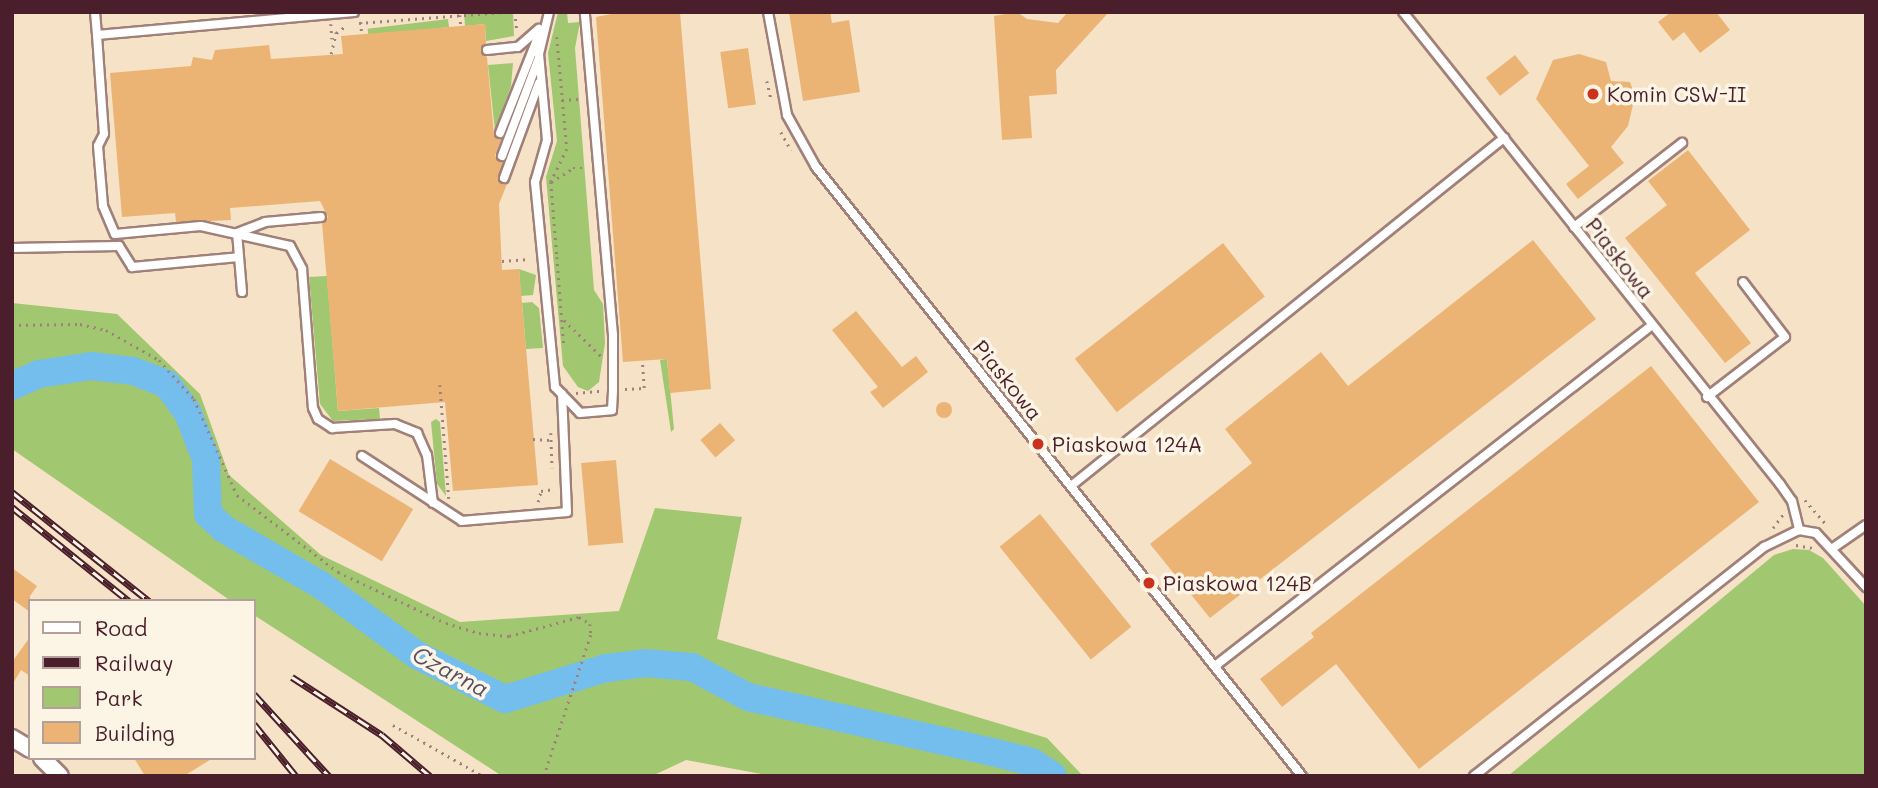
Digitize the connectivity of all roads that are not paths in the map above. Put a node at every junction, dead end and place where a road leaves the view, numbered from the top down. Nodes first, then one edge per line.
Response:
1 (95, 12) edge
2 (354, 12) edge
3 (550, 12) edge
4 (585, 12) edge
5 (768, 12) edge
6 (1403, 12) edge
7 (544, 25) junction
8 (97, 35) junction
9 (487, 50) dead end
10 (539, 57) junction
11 (541, 78) junction
12 (500, 133) dead end
13 (1504, 138) junction
14 (1682, 143) dead end
15 (502, 156) dead end
16 (504, 178) dead end
17 (321, 217) dead end
18 (1574, 228) junction
19 (237, 233) junction
20 (115, 234) junction
21 (119, 246) junction
22 (12, 248) edge
23 (239, 257) junction
24 (1743, 282) dead end
25 (242, 292) dead end
26 (1651, 326) junction
27 (562, 394) junction
28 (1707, 397) junction
29 (362, 456) dead end
30 (1071, 486) junction
31 (433, 503) junction
32 (1866, 525) edge
33 (1799, 530) junction
34 (1833, 548) junction
35 (1866, 587) edge
36 (1215, 666) junction
37 (12, 738) edge
38 (28, 748) edge
39 (44, 760) edge
40 (60, 776) edge
41 (1302, 776) edge
42 (1474, 776) edge

1 - 8 lane
2 - 8 lane
3 - 7 lane
4 - 27 lane
5 - 30 lane, Piaskowa
6 - 13 lane, Piaskowa
7 - 9 lane
7 - 10 lane
7 - 12 lane
8 - 20 lane
10 - 11 lane
10 - 15 lane
11 - 16 lane
11 - 27 lane
13 - 18 lane, Piaskowa
13 - 30 lane
14 - 18 lane
17 - 19 lane
18 - 26 lane, Piaskowa
19 - 20 lane
19 - 23 lane
19 - 31 lane
20 - 21 lane
21 - 22 lane
21 - 23 lane
23 - 25 lane
24 - 28 lane
26 - 28 lane, Piaskowa
26 - 36 lane
27 - 31 lane
28 - 33 lane, Piaskowa
29 - 31 lane
30 - 36 lane, Piaskowa
32 - 34 lane
33 - 34 lane
33 - 42 lane
34 - 35 lane
36 - 41 lane, Piaskowa
37 - 38 street
39 - 40 street

